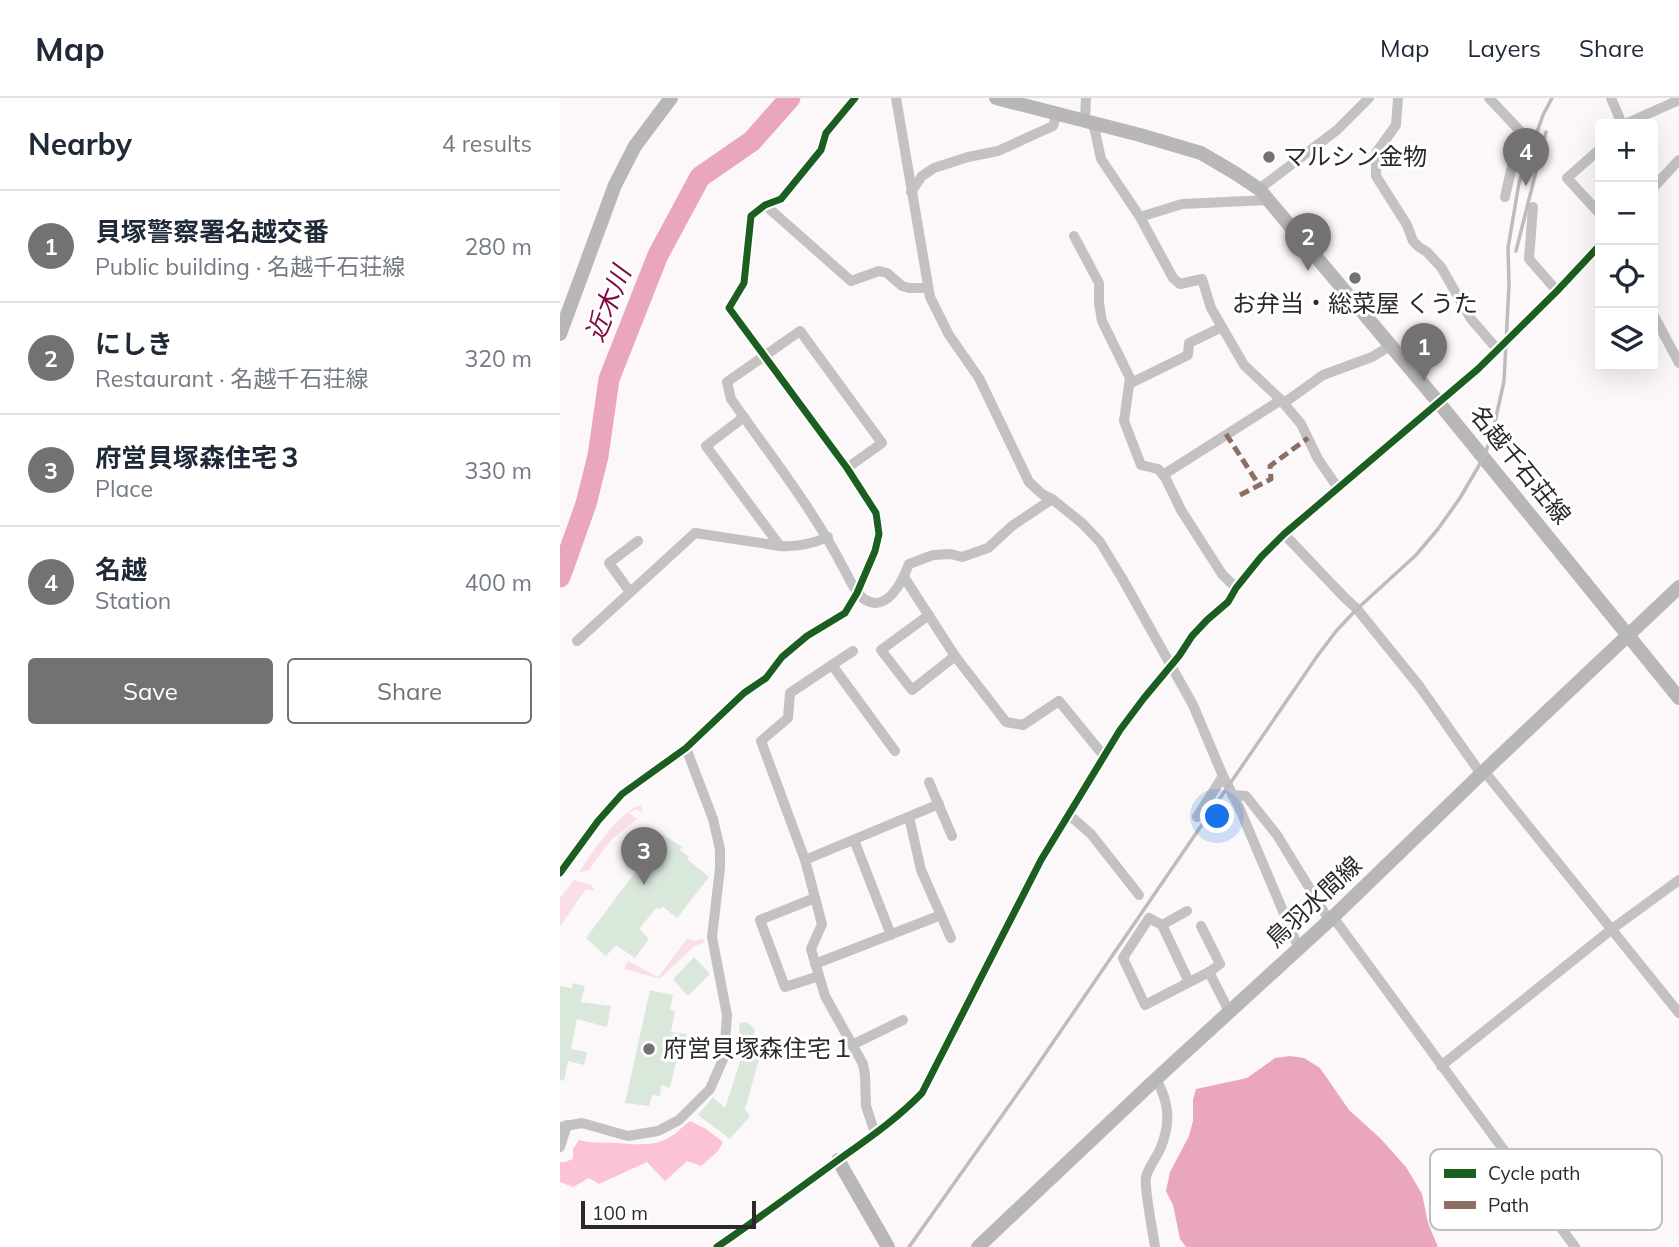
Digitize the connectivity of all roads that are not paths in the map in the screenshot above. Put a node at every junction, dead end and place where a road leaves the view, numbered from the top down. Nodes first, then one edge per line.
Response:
1 (671, 98) edge
2 (855, 98) edge
3 (896, 98) edge
4 (1086, 98) edge
5 (1369, 98) edge
6 (1489, 98) edge
7 (1611, 98) edge
8 (1001, 99) edge
9 (1401, 100) edge
10 (1679, 100) edge
11 (1057, 113) junction
12 (1621, 119) edge
13 (1635, 119) edge
14 (1089, 121) junction
15 (1595, 153) edge
16 (1679, 160) edge
17 (1658, 183) edge
18 (911, 192) junction
19 (1264, 194) junction
20 (1505, 197) dead end
21 (765, 205) junction
22 (1533, 207) dead end
23 (1595, 209) edge
24 (1140, 217) junction
25 (1074, 236) dead end
26 (1595, 250) edge
27 (928, 288) junction
28 (1558, 290) junction
29 (1658, 323) edge
30 (1222, 327) junction
31 (560, 334) edge
32 (1391, 346) junction
33 (1497, 349) junction
34 (764, 356) junction
35 (1679, 363) edge
36 (1129, 384) junction
37 (1283, 402) junction
38 (1439, 403) junction
39 (744, 417) junction
40 (847, 468) junction
41 (1163, 475) junction
42 (1338, 488) junction
43 (1052, 499) junction
44 (1284, 534) junction
45 (828, 537) junction
46 (638, 541) dead end
47 (780, 546) junction
48 (904, 576) junction
49 (1236, 587) junction
50 (1679, 587) edge
51 (630, 592) junction
52 (857, 593) junction
53 (929, 615) junction
54 (1628, 634) junction
55 (577, 640) dead end
56 (853, 651) dead end
57 (955, 656) junction
58 (832, 665) junction
59 (1170, 666) junction
60 (1679, 698) edge
61 (687, 748) junction
62 (895, 751) dead end
63 (1104, 756) junction
64 (1482, 773) junction
65 (1223, 775) junction
66 (929, 782) dead end
67 (1233, 795) junction
68 (939, 804) junction
69 (1069, 814) junction
70 (909, 817) junction
71 (1197, 817) dead end
72 (952, 836) dead end
73 (853, 840) junction
74 (805, 860) junction
75 (560, 873) edge
76 (1679, 880) edge
77 (1139, 895) dead end
78 (816, 898) junction
79 (1187, 911) dead end
80 (941, 915) junction
81 (1331, 919) junction
82 (1162, 925) junction
83 (1201, 926) dead end
84 (1612, 929) junction
85 (891, 935) junction
86 (950, 938) dead end
87 (1299, 949) junction
88 (815, 964) junction
89 (1209, 972) junction
90 (819, 976) junction
91 (1189, 982) junction
92 (1230, 1013) junction
93 (1679, 1013) edge
94 (903, 1020) dead end
95 (852, 1045) junction
96 (1441, 1066) junction
97 (1156, 1079) junction
98 (564, 1126) edge
99 (875, 1133) junction
100 (560, 1147) edge
101 (1503, 1149) edge
102 (838, 1160) junction
103 (1563, 1230) edge
104 (717, 1247) edge
105 (888, 1247) edge
106 (978, 1247) edge
107 (1155, 1247) edge
108 (1575, 1247) edge

1 - 31 street
2 - 21 street
3 - 18 street
4 - 14 street
5 - 19 street
6 - 20 street
7 - 12 street
8 - 11 street, 名越千石荘線
9 - 33 street
10 - 13 street
11 - 14 street, 名越千石荘線
11 - 18 street
14 - 19 street, 名越千石荘線
14 - 24 street
15 - 23 street
16 - 17 street
18 - 27 street
19 - 24 street
19 - 32 street, 名越千石荘線
21 - 27 street
21 - 34 street
22 - 28 street
24 - 30 street
25 - 36 street
26 - 28 street
27 - 43 street
28 - 33 street
29 - 35 street
30 - 36 street
30 - 37 street
32 - 37 street
32 - 38 street, 名越千石荘線
33 - 38 street
34 - 39 street
34 - 40 street
34 - 40 street
36 - 41 street
37 - 41 street
37 - 42 street
38 - 42 street
38 - 54 street, 名越千石荘線
39 - 45 street
39 - 47 street
40 - 52 street
41 - 49 street
42 - 44 street
43 - 48 street
43 - 59 street
44 - 49 street
44 - 64 street
45 - 47 street
45 - 52 street
46 - 51 street
47 - 51 street
48 - 52 street
48 - 53 street
49 - 59 street
50 - 54 street, 鳥羽水間線
51 - 55 street
52 - 61 street
53 - 57 street
53 - 57 street
54 - 60 street, 名越千石荘線
54 - 64 street, 鳥羽水間線
56 - 58 street
57 - 63 street
58 - 62 street
58 - 74 street
59 - 63 street
59 - 65 street
61 - 75 street
61 - 98 street
63 - 69 street
64 - 81 street, 鳥羽水間線
64 - 84 street
65 - 67 street
65 - 71 street
66 - 68 street
67 - 81 street
67 - 87 street
68 - 70 street
68 - 72 street
69 - 77 street
69 - 99 street
70 - 73 street
70 - 80 street
73 - 74 street
73 - 85 street
74 - 78 street
76 - 84 street
78 - 88 street
78 - 90 street
79 - 82 street
80 - 85 street
80 - 86 street
81 - 87 street, 鳥羽水間線
81 - 96 street
82 - 91 street
82 - 91 street
83 - 89 street
84 - 93 street
84 - 96 street
85 - 88 street
87 - 92 street, 鳥羽水間線
88 - 90 street
89 - 91 street
89 - 92 street
90 - 95 street
92 - 97 street, 鳥羽水間線
94 - 95 street
95 - 99 street
96 - 101 street
97 - 106 street, 鳥羽水間線
97 - 107 street
98 - 100 street
99 - 102 street
102 - 104 street
102 - 105 street
103 - 108 street

